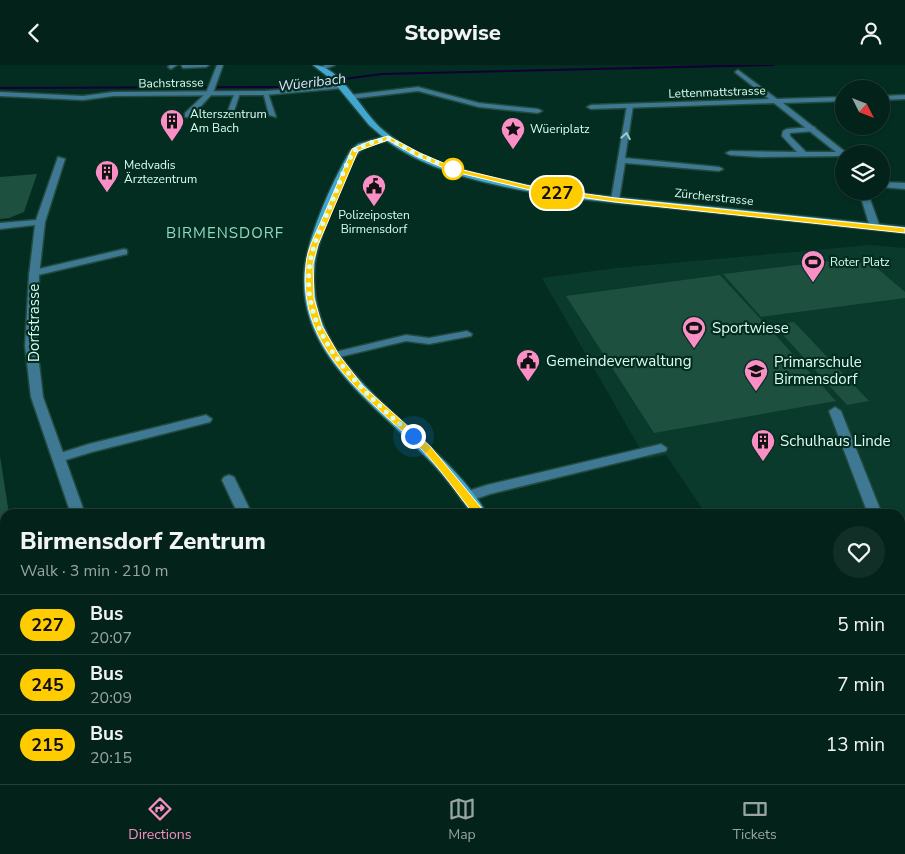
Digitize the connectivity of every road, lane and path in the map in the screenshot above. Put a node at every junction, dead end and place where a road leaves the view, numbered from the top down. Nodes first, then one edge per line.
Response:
1 (206, 65) edge
2 (220, 65) edge
3 (332, 65) edge
4 (183, 66) edge
5 (319, 66) edge
6 (738, 72) dead end
7 (338, 82) junction
8 (213, 90) junction
9 (237, 93) junction
10 (265, 93) junction
11 (0, 94) edge
12 (350, 97) junction
13 (905, 97) edge
14 (890, 98) edge
15 (835, 99) edge
16 (774, 101) junction
17 (629, 106) junction
18 (591, 107) dead end
19 (538, 111) dead end
20 (229, 114) dead end
21 (188, 115) dead end
22 (273, 115) dead end
23 (812, 129) junction
24 (388, 138) junction
25 (835, 147) edge
26 (730, 153) dead end
27 (835, 154) edge
28 (804, 155) junction
29 (61, 159) dead end
30 (622, 160) junction
31 (719, 169) dead end
32 (890, 185) edge
33 (905, 186) edge
34 (615, 200) junction
35 (866, 200) edge
36 (40, 222) junction
37 (0, 226) edge
38 (875, 227) junction
39 (905, 230) edge
40 (124, 252) dead end
41 (34, 273) junction
42 (467, 334) dead end
43 (335, 355) junction
44 (835, 411) dead end
45 (206, 419) dead end
46 (661, 448) dead end
47 (59, 458) junction
48 (229, 480) dead end
49 (467, 497) junction
50 (76, 509) edge
51 (243, 509) edge
52 (476, 509) edge
53 (873, 509) edge

1 - 4 street
2 - 8 street
3 - 5 street
5 - 7 main road, Zürcherstrasse
6 - 16 street
7 - 10 street, Bachstrasse
7 - 12 main road, Zürcherstrasse
8 - 9 street, Bachstrasse
8 - 11 street, Bachstrasse
8 - 21 street
9 - 10 street, Bachstrasse
9 - 20 street
10 - 22 street
12 - 19 street
12 - 24 main road, Zürcherstrasse
13 - 14 street
15 - 16 street, Lettenmattstrasse
16 - 17 street, Lettenmattstrasse
16 - 23 street
17 - 18 street, Lettenmattstrasse
30 -> 17 street
23 - 25 street
23 - 28 street
24 - 34 main road, Zürcherstrasse
24 - 43 main road
26 - 28 street
27 - 28 street
29 - 36 street, Dorfstrasse
30 - 31 street
30 - 34 street
32 - 33 street
34 - 38 main road, Zürcherstrasse
35 - 38 street
36 - 37 street
36 - 41 street, Dorfstrasse
38 - 39 main road, Zürcherstrasse
40 - 41 street
41 - 47 street, Dorfstrasse
42 - 43 street
43 - 49 main road
44 - 53 street
45 - 47 street
46 - 49 street
47 - 50 street, Dorfstrasse
48 - 51 street
49 - 52 main road

